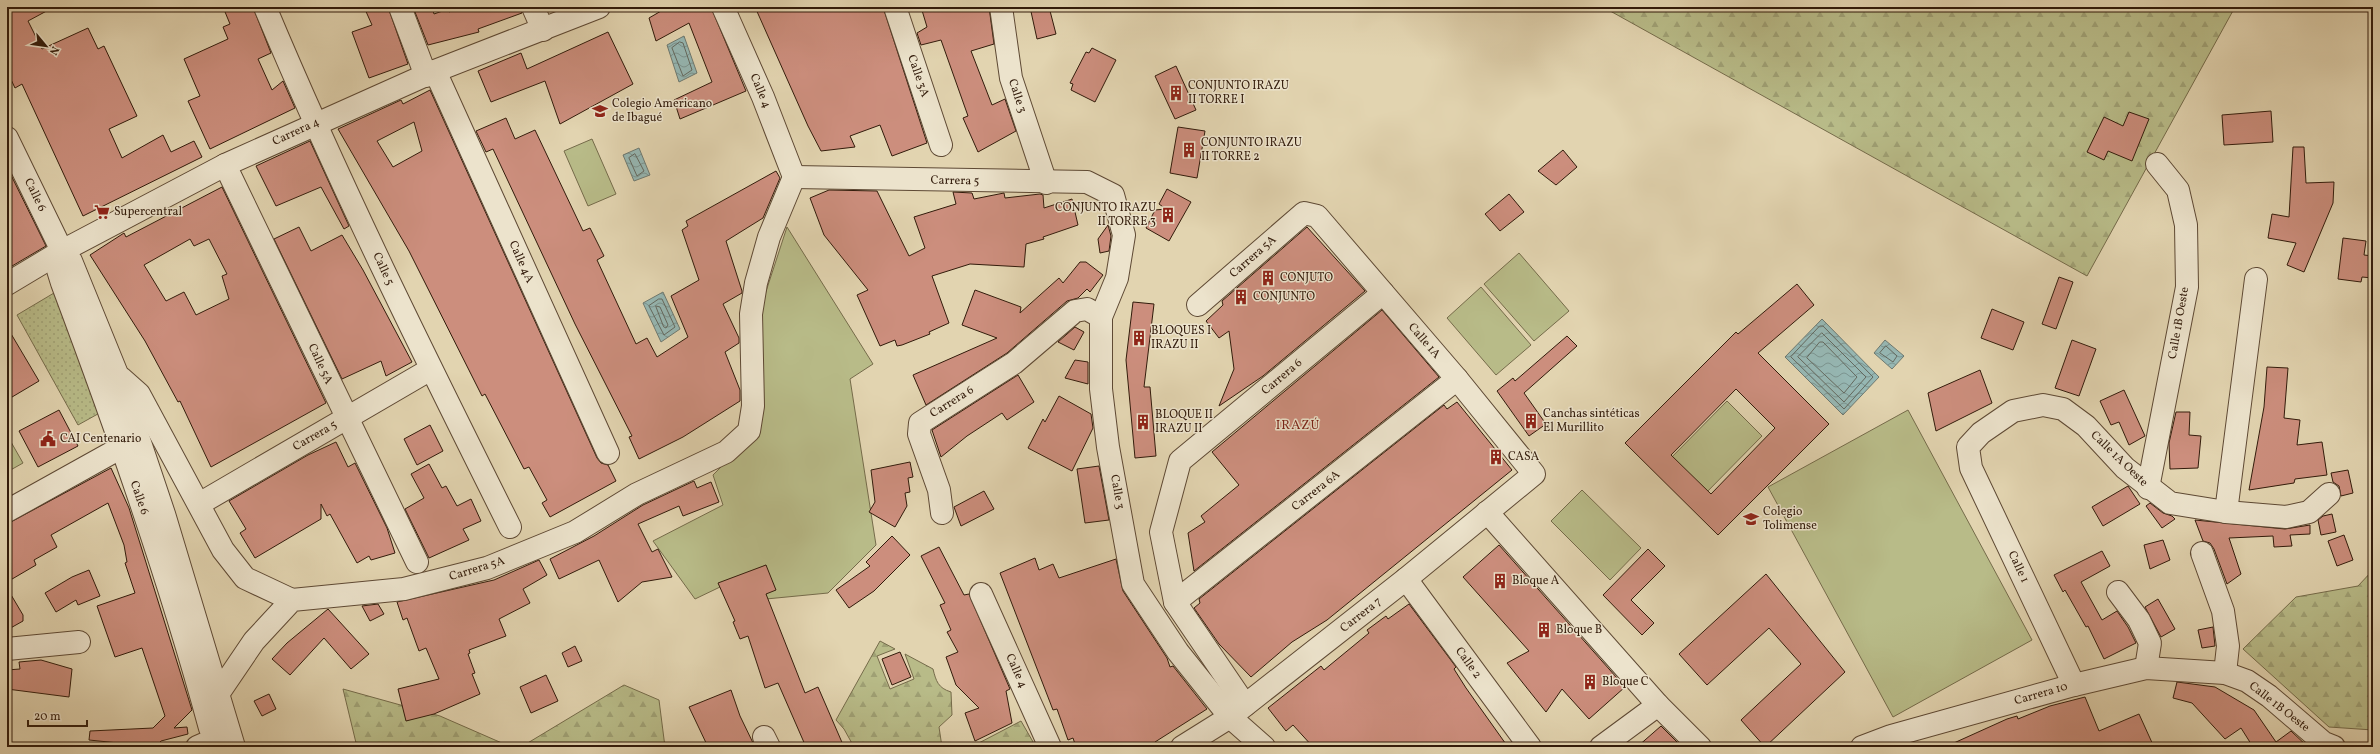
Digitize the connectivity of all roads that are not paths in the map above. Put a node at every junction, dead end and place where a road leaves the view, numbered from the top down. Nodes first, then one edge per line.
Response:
1 (265, 7) edge
2 (400, 7) edge
3 (533, 7) edge
4 (599, 7) edge
5 (723, 7) edge
6 (896, 7) edge
7 (1001, 7) edge
8 (542, 30) junction
9 (430, 74) junction
10 (314, 124) junction
11 (7, 138) edge
12 (941, 144) dead end
13 (2157, 164) dead end
14 (225, 165) junction
15 (794, 177) junction
16 (1046, 183) junction
17 (1113, 195) joint
18 (1310, 213) joint
19 (62, 252) junction
20 (2256, 279) dead end
21 (7, 284) edge
22 (1383, 293) junction
23 (1198, 305) dead end
24 (1101, 316) junction
25 (431, 369) junction
26 (117, 374) junction
27 (1457, 379) junction
28 (346, 417) junction
29 (1968, 447) joint
30 (122, 448) junction
31 (608, 453) dead end
32 (1180, 461) joint
33 (1534, 474) joint
34 (2148, 488) junction
35 (2329, 494) dead end
36 (199, 504) junction
37 (7, 511) edge
38 (1487, 512) junction
39 (2226, 512) junction
40 (942, 513) dead end
41 (510, 527) dead end
42 (2202, 553) dead end
43 (417, 562) dead end
44 (1406, 579) junction
45 (2118, 592) dead end
46 (981, 594) dead end
47 (292, 600) junction
48 (1174, 602) junction
49 (79, 642) dead end
50 (7, 649) edge
51 (2146, 668) junction
52 (2225, 673) junction
53 (2074, 685) junction
54 (218, 694) junction
55 (1658, 704) junction
56 (1238, 711) junction
57 (208, 745) edge
58 (2325, 746) edge
59 (234, 747) edge
60 (1050, 747) edge
61 (1182, 747) edge
62 (1264, 747) edge
63 (1530, 747) edge
64 (1601, 747) edge
65 (1700, 747) edge
66 (1862, 747) edge

1 - 10 street, Calle 5
2 - 9 street, Calle 4A
3 - 8 street
4 - 8 street, Carrera 4
5 - 15 street, Calle 4
6 - 12 street, Calle 3A
7 - 16 street, Calle 3
8 - 9 street, Carrera 4
9 - 10 street, Carrera 4
9 - 31 street, Calle 4A
10 - 14 street, Carrera 4
10 - 25 street, Calle 5
11 - 19 street, Calle 6
13 - 34 street, Calle 1B Oeste
14 - 19 street, Carrera 4
14 - 28 street, Calle 5A
15 - 16 street, Carrera 5
15 - 47 street, Carrera 5A
16 - 17 street, Carrera 5
17 - 24 street, Calle 3
18 - 22 street, Calle 1A
18 - 23 street, Carrera 5A
19 - 21 street, Carrera 4
19 - 26 street, Calle 6
19 - 30 street, Calle 6
20 - 39 street
22 - 27 street, Calle 1A
22 - 32 street, Carrera 6
24 - 40 street, Carrera 6
24 - 56 street, Calle 3
25 - 28 street, Carrera 5
25 - 41 street, Calle 5
26 - 36 street, Calle 6
26 - 54 street, Calle 6
27 - 33 street, Calle 1A
27 - 48 street, Carrera 6A
28 - 36 street, Carrera 5
28 - 43 street, Calle 5A
29 - 34 street, Calle 1A Oeste
29 - 53 street, Calle 1
30 - 37 street
30 - 57 street, Calle 6
32 - 48 street, Calle 3
33 - 38 street, Carrera 7
34 - 39 street, Calle 1A Oeste
35 - 39 street, Calle 1A Oeste
36 - 47 street, Calle 6
38 - 44 street, Carrera 7
38 - 55 street
42 - 52 street
44 - 56 street, Carrera 7
44 - 63 street, Calle 2
45 - 51 street
46 - 60 street, Calle 4
47 - 54 street
48 - 56 street, Calle 3
49 - 50 street
51 - 52 street, Carrera 10
51 - 53 street, Carrera 10
52 - 58 street, Calle 1B Oeste
53 - 66 street, Carrera 10
54 - 57 street
54 - 59 street, Calle 6
55 - 64 street
55 - 65 street
56 - 61 street, Carrera 7
56 - 62 street, Calle 3

